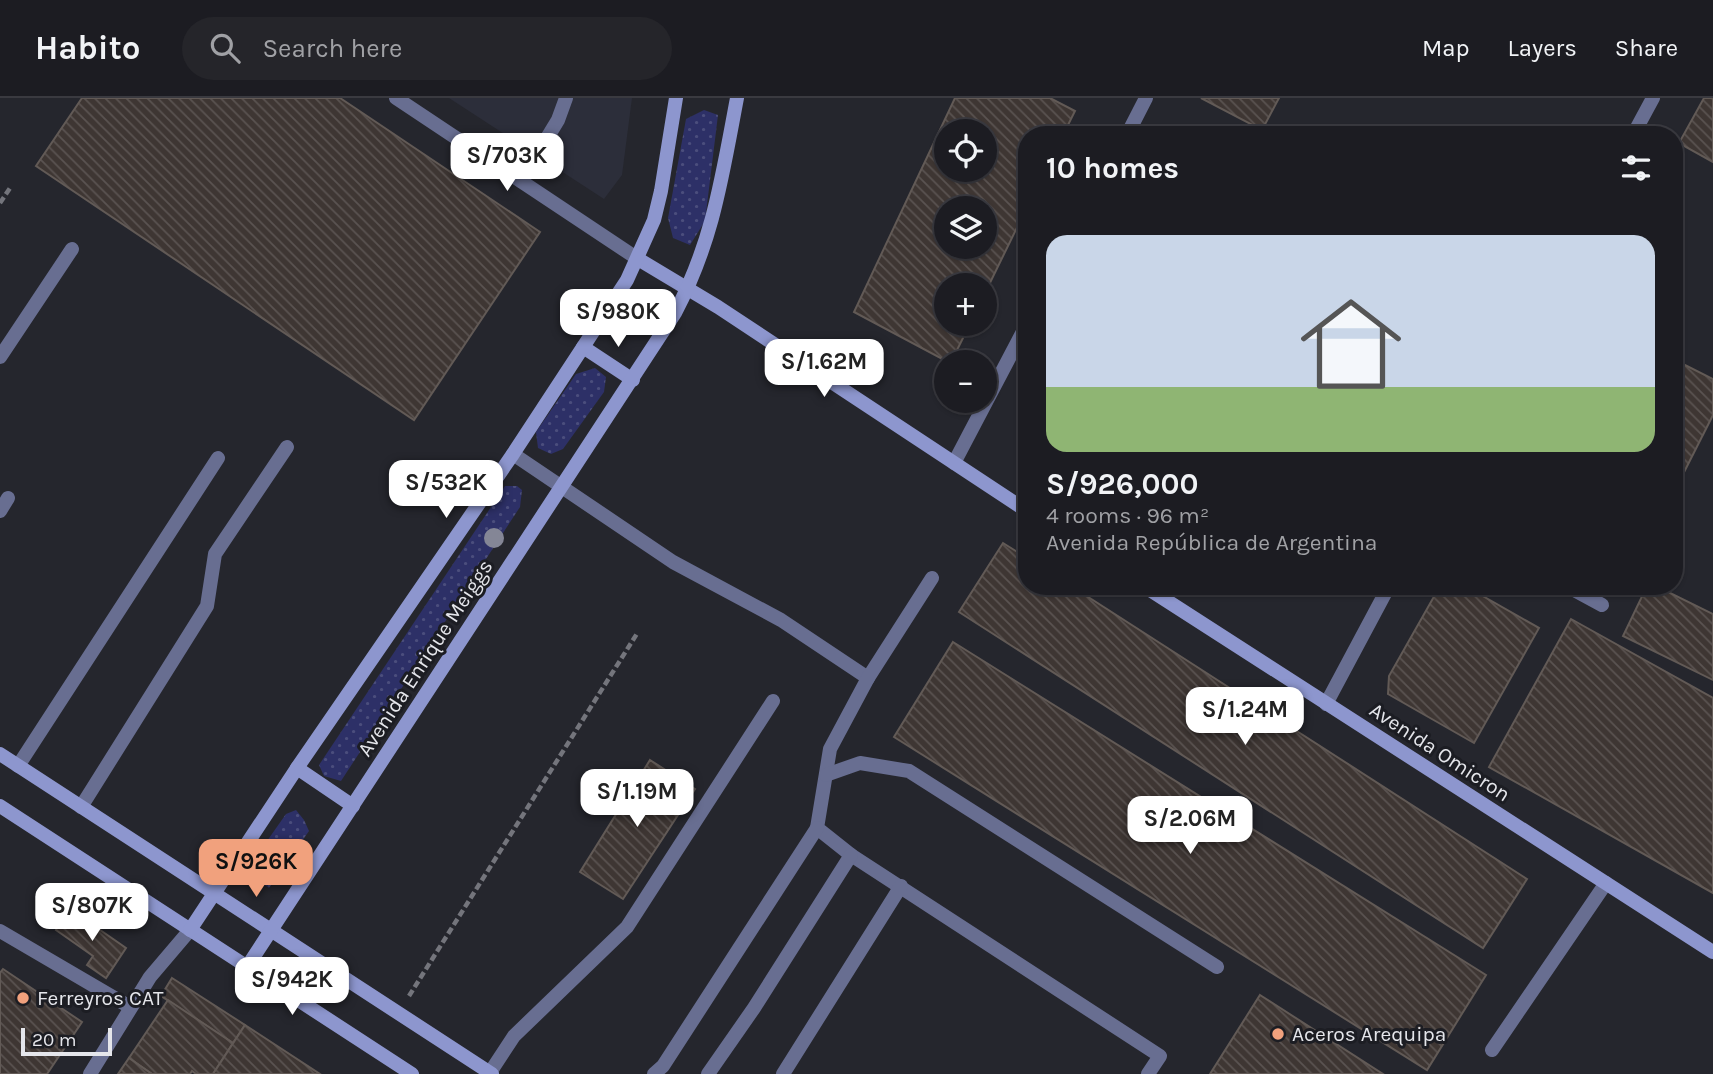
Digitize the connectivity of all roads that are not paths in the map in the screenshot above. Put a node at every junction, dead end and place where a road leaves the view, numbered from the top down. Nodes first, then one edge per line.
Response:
1 (566, 98) edge
2 (676, 98) edge
3 (737, 98) edge
4 (1146, 98) edge
5 (1653, 98) edge
6 (400, 99) edge
7 (1131, 126) edge
8 (1638, 126) edge
9 (521, 181) junction
10 (72, 249) dead end
11 (638, 259) junction
12 (687, 290) junction
13 (1018, 341) edge
14 (583, 347) junction
15 (0, 358) edge
16 (633, 380) junction
17 (287, 447) dead end
18 (513, 454) junction
19 (218, 458) dead end
20 (954, 464) junction
21 (563, 486) junction
22 (8, 498) dead end
23 (1018, 505) edge
24 (0, 511) edge
25 (932, 578) dead end
26 (1158, 595) edge
27 (1385, 595) edge
28 (1584, 595) edge
29 (1602, 605) dead end
30 (868, 678) junction
31 (773, 701) dead end
32 (1326, 704) junction
33 (0, 754) edge
34 (18, 765) junction
35 (297, 768) junction
36 (826, 775) junction
37 (0, 806) edge
38 (353, 806) junction
39 (81, 807) junction
40 (817, 828) junction
41 (851, 855) junction
42 (1606, 883) junction
43 (901, 886) junction
44 (214, 894) junction
45 (190, 930) junction
46 (0, 931) edge
47 (272, 931) junction
48 (1713, 952) edge
49 (247, 967) junction
50 (1217, 967) dead end
51 (130, 1007) junction
52 (1492, 1050) dead end
53 (90, 1074) edge
54 (412, 1074) edge
55 (491, 1074) edge
56 (654, 1074) edge
57 (708, 1074) edge
58 (783, 1074) edge
59 (1148, 1074) edge

1 - 9 street
2 - 11 main road, Avenida Enrique Meiggs
3 - 12 main road, Avenida Enrique Meiggs
4 - 7 street
5 - 8 street
6 - 9 street
9 - 11 street
10 - 15 street
11 - 12 main road
11 - 14 main road, Avenida Enrique Meiggs
12 - 16 main road, Avenida Enrique Meiggs
12 - 20 main road
13 - 20 street
14 - 16 main road
14 - 18 main road, Avenida Enrique Meiggs
16 - 21 main road, Avenida Enrique Meiggs
17 - 39 street
18 - 21 street
18 - 35 main road, Avenida Enrique Meiggs
19 - 34 street
20 - 23 main road
21 - 30 street
21 - 38 main road, Avenida Enrique Meiggs
22 - 24 street
25 - 30 street
26 - 32 main road, Avenida Omicron
27 - 32 street
28 - 29 street
30 - 36 street
31 - 55 street
32 - 42 main road, Avenida Omicron
33 - 34 main road
34 - 39 main road
35 - 38 main road
35 - 44 main road, Avenida Enrique Meiggs
36 - 40 street
36 - 50 street
37 - 45 main road
38 - 47 main road, Avenida Enrique Meiggs
39 - 44 main road
40 - 41 street
40 - 56 street
41 - 43 street
41 - 57 street
42 - 48 main road, Avenida Omicron
42 - 52 street
43 - 58 street
43 - 59 street
44 - 45 main road, Avenida Enrique Meiggs
44 - 47 main road
45 - 49 main road
45 - 51 street
46 - 51 street
47 - 49 main road, Avenida Enrique Meiggs
47 - 55 main road
49 - 54 main road
51 - 53 street

